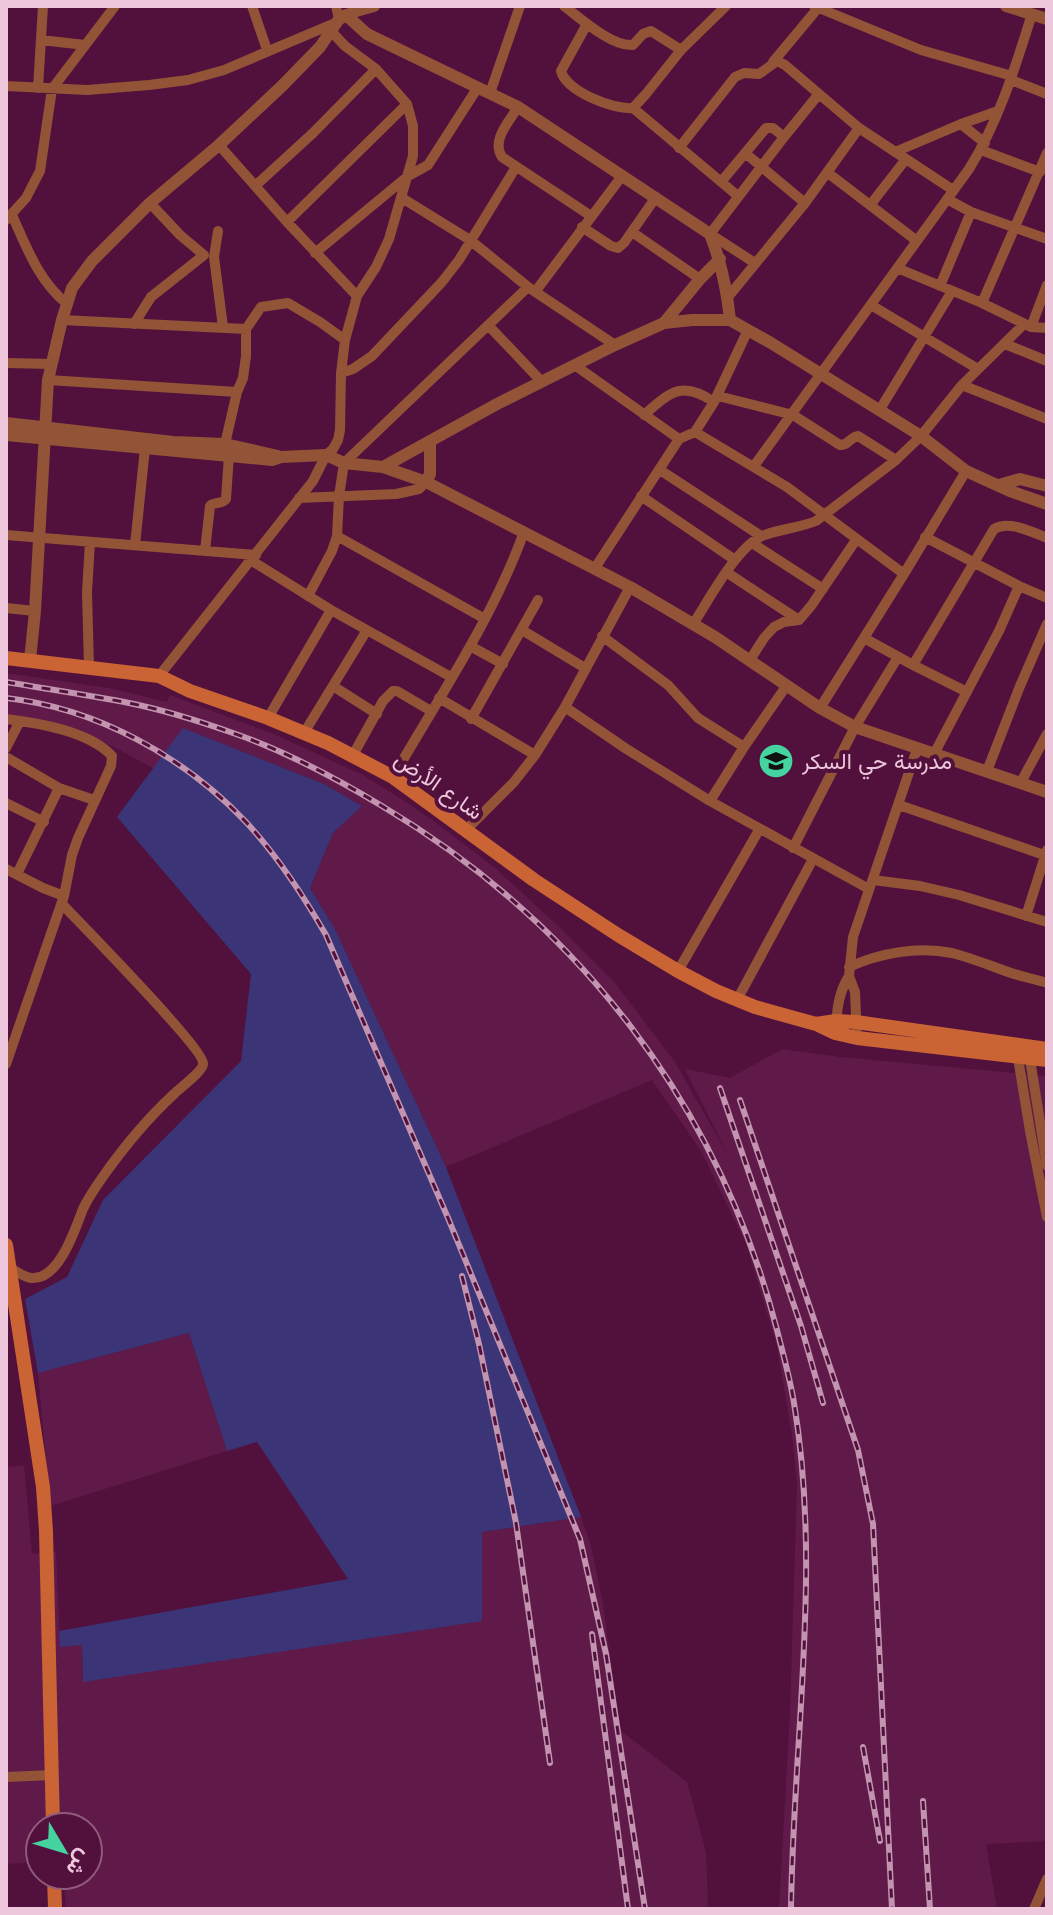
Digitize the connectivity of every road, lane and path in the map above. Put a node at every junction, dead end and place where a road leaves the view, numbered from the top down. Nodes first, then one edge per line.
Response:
1 (43, 6) edge
2 (115, 6) edge
3 (252, 6) edge
4 (374, 6) edge
5 (520, 6) edge
6 (564, 6) edge
7 (726, 6) edge
8 (1006, 6) edge
9 (816, 7) edge
10 (1032, 14) junction
11 (338, 19) edge
12 (1047, 19) edge
13 (587, 24) junction
14 (41, 40) junction
15 (85, 45) junction
16 (267, 50) junction
17 (681, 50) junction
18 (773, 62) junction
19 (376, 69) junction
20 (1011, 78) junction
21 (6, 86) edge
22 (478, 87) junction
23 (38, 88) junction
24 (52, 89) junction
25 (490, 93) junction
26 (1047, 94) edge
27 (818, 95) junction
28 (407, 104) junction
29 (518, 107) junction
30 (633, 108) junction
31 (998, 111) junction
32 (961, 124) junction
33 (859, 128) junction
34 (784, 137) junction
35 (219, 145) junction
36 (983, 146) junction
37 (679, 148) junction
38 (895, 152) junction
39 (745, 153) junction
40 (1047, 153) edge
41 (906, 159) junction
42 (762, 165) junction
43 (516, 167) junction
44 (828, 173) junction
45 (408, 176) junction
46 (622, 176) junction
47 (1041, 179) edge
48 (721, 182) junction
49 (255, 186) junction
50 (950, 195) junction
51 (738, 196) junction
52 (656, 197) junction
53 (402, 198) junction
54 (150, 203) junction
55 (805, 203) junction
56 (871, 204) junction
57 (971, 212) junction
58 (591, 216) junction
59 (9, 217) edge
60 (287, 222) junction
61 (582, 227) junction
62 (1015, 228) junction
63 (218, 231) dead end
64 (632, 232) junction
65 (710, 234) junction
66 (1047, 239) edge
67 (470, 240) junction
68 (917, 241) junction
69 (315, 253) junction
70 (209, 256) junction
71 (720, 259) junction
72 (755, 263) junction
73 (897, 268) junction
74 (700, 279) junction
75 (1047, 285) edge
76 (940, 286) junction
77 (531, 289) junction
78 (952, 291) junction
79 (357, 296) junction
80 (728, 297) junction
81 (982, 303) junction
82 (67, 304) junction
83 (871, 305) junction
84 (62, 320) junction
85 (730, 320) junction
86 (664, 323) junction
87 (134, 324) junction
88 (1028, 325) junction
89 (489, 326) junction
90 (223, 327) junction
91 (1047, 328) edge
92 (246, 329) junction
93 (748, 330) junction
94 (924, 337) junction
95 (345, 340) junction
96 (1005, 344) junction
97 (615, 345) junction
98 (1047, 361) edge
99 (6, 363) edge
100 (52, 364) junction
101 (576, 366) junction
102 (978, 369) junction
103 (341, 373) junction
104 (820, 375) junction
105 (48, 380) junction
106 (542, 382) junction
107 (962, 385) junction
108 (237, 392) junction
109 (716, 399) junction
110 (879, 411) junction
111 (644, 415) junction
112 (793, 415) junction
113 (1047, 419) edge
114 (6, 423) edge
115 (45, 432) junction
116 (695, 432) junction
117 (6, 435) edge
118 (921, 436) junction
119 (679, 439) junction
120 (430, 441) junction
121 (145, 448) junction
122 (227, 450) junction
123 (326, 455) junction
124 (896, 460) junction
125 (344, 463) junction
126 (754, 466) junction
127 (383, 467) junction
128 (660, 470) junction
129 (966, 471) junction
130 (426, 482) junction
131 (999, 485) junction
132 (1047, 486) edge
133 (339, 496) junction
134 (641, 496) junction
135 (299, 498) junction
136 (1047, 504) edge
137 (825, 516) junction
138 (524, 532) junction
139 (6, 535) edge
140 (337, 536) junction
141 (925, 537) junction
142 (38, 538) junction
143 (1047, 538) edge
144 (756, 540) junction
145 (856, 540) junction
146 (90, 542) junction
147 (135, 545) junction
148 (205, 551) junction
149 (254, 558) junction
150 (735, 560) junction
151 (976, 562) junction
152 (595, 568) junction
153 (726, 572) junction
154 (904, 574) junction
155 (1019, 586) junction
156 (630, 587) junction
157 (823, 589) junction
158 (308, 596) junction
159 (1047, 598) edge
160 (538, 600) dead end
161 (6, 608) edge
162 (331, 610) junction
163 (35, 611) junction
164 (485, 619) junction
165 (799, 620) junction
166 (693, 624) junction
167 (1047, 624) edge
168 (367, 630) junction
169 (522, 630) junction
170 (602, 636) junction
171 (864, 638) junction
172 (470, 646) junction
173 (898, 657) junction
174 (6, 658) edge
175 (30, 660) junction
176 (750, 660) junction
177 (503, 664) junction
178 (913, 665) junction
179 (89, 668) junction
180 (585, 668) junction
181 (159, 676) junction
182 (451, 677) junction
183 (787, 685) junction
184 (333, 686) junction
185 (967, 692) junction
186 (439, 698) junction
187 (565, 707) junction
188 (820, 708) junction
189 (431, 711) junction
190 (377, 714) junction
191 (268, 718) junction
192 (6, 719) edge
193 (471, 719) junction
194 (20, 721) junction
195 (855, 727) junction
196 (304, 733) junction
197 (1047, 734) edge
198 (744, 747) junction
199 (6, 748) edge
200 (917, 749) junction
201 (934, 754) junction
202 (353, 755) junction
203 (535, 755) junction
204 (6, 757) edge
205 (987, 771) junction
206 (393, 777) junction
207 (1021, 782) junction
208 (59, 788) junction
209 (1047, 792) edge
210 (94, 800) junction
211 (710, 801) junction
212 (6, 803) edge
213 (899, 805) junction
214 (44, 822) junction
215 (466, 830) junction
216 (759, 830) junction
217 (793, 848) junction
218 (1046, 854) edge
219 (813, 859) junction
220 (11, 872) edge
221 (871, 884) junction
222 (63, 900) junction
223 (1026, 916) junction
224 (1047, 922) edge
225 (678, 971) junction
226 (849, 971) junction
227 (1047, 983) edge
228 (737, 1000) junction
229 (836, 1027) junction
230 (856, 1030) junction
231 (1047, 1049) edge
232 (1023, 1052) junction
233 (1047, 1060) edge
234 (6, 1064) edge
235 (1047, 1166) edge
236 (1047, 1217) edge
237 (6, 1245) edge
238 (9, 1267) junction
239 (53, 1775) junction
240 (6, 1777) edge
241 (53, 1811) edge
242 (1047, 1879) edge
243 (1034, 1909) edge

1 - 14 street
2 - 15 street
3 - 16 street
4 - 11 street
5 - 25 street
6 - 13 street
7 - 17 street
8 - 10 street
9 - 18 street
9 - 20 street
10 - 12 street
10 - 20 street
11 - 16 street
11 - 19 street
11 - 22 street
11 - 35 street
13 - 17 street
13 - 30 street
14 - 15 street
14 - 23 street
15 - 24 street
16 - 24 street
17 - 30 street
18 - 27 street
18 - 37 street
19 - 28 street
19 - 49 street
20 - 26 street
20 - 31 street
21 - 23 street
22 - 25 street
22 - 45 street
23 - 24 street
24 - 59 street
25 - 29 street
27 - 33 street
27 - 34 street
28 - 45 street
28 - 60 street
29 - 43 street
29 - 46 street
30 - 37 street
31 - 32 street
31 - 36 street
32 - 36 street
32 - 38 street
33 - 38 street
33 - 44 street
34 - 39 street
34 - 42 street
35 - 49 street
35 - 54 street
36 - 47 street
36 - 50 street
37 - 48 street
38 - 41 street
39 - 42 street
39 - 48 street
40 - 47 street
41 - 50 street
41 - 56 street
42 - 51 street
42 - 55 street
43 - 58 street
43 - 67 street
44 - 55 street
44 - 56 street
45 - 53 street
45 - 69 street
46 - 52 street
46 - 58 street
47 - 62 street
48 - 51 street
49 - 60 street
50 - 57 street
50 - 68 street
51 - 65 street
52 - 64 street
52 - 65 street
53 - 67 street
53 - 79 street
54 - 70 street
54 - 82 street
55 - 72 street
56 - 68 street
57 - 62 street
57 - 76 street
58 - 61 street
59 - 82 street
60 - 69 street
61 - 64 street
61 - 77 street
62 - 66 street
62 - 81 street
63 - 70 street
64 - 74 street
65 - 71 street
65 - 72 street
67 - 77 street
67 - 103 street
68 - 73 street
69 - 79 street
70 - 87 street
70 - 90 street
71 - 74 street
71 - 80 street
72 - 80 street
73 - 76 street
73 - 83 street
74 - 86 street
75 - 88 street
76 - 78 street
77 - 89 street
77 - 97 street
78 - 81 street
78 - 94 street
79 - 95 street
80 - 85 street
81 - 88 street
82 - 84 street
83 - 94 street
83 - 104 street
84 - 87 street
84 - 100 street
85 - 86 street
85 - 93 street
86 - 97 street
87 - 90 street
88 - 91 street
88 - 96 street
89 - 106 street
89 - 125 street
90 - 92 street
92 - 95 street
92 - 108 street
93 - 104 street
93 - 109 street
94 - 102 street
94 - 110 street
95 - 103 street
96 - 98 street
96 - 102 street
97 - 101 street
99 - 100 street
100 - 105 street
101 - 106 street
101 - 111 street
102 - 107 street
103 - 123 street
104 - 110 street
104 - 112 street
105 - 108 street
105 - 115 street
106 - 120 street
107 - 113 street
107 - 118 street
108 - 122 street
109 - 111 street
109 - 112 street
109 - 116 street
110 - 118 street
111 - 119 street
112 - 124 street
112 - 126 street
114 - 115 street
115 - 117 street
115 - 121 street
115 - 122 street
115 - 142 street
116 - 119 street
116 - 126 street
118 - 124 street
118 - 129 street
119 - 128 street
120 - 127 street
120 - 130 street
121 - 122 street
121 - 147 street
122 - 123 street
122 - 148 street
123 - 125 street
123 - 135 street
124 - 137 street
125 - 127 street
125 - 133 street
126 - 137 street
127 - 130 street
128 - 134 street
128 - 144 street
129 - 131 street
129 - 141 street
130 - 133 street
130 - 138 street
131 - 132 street
131 - 136 street
133 - 135 street
133 - 140 street
134 - 150 street
134 - 152 street
135 - 149 street
137 - 144 street
137 - 145 street
138 - 152 street
138 - 164 street
139 - 142 street
140 - 158 street
140 - 164 street
141 - 151 street
141 - 154 street
142 - 146 street
142 - 163 street
143 - 151 street
144 - 150 street
144 - 157 street
145 - 154 street
145 - 157 street
146 - 147 street
146 - 179 street
147 - 148 street
148 - 149 street
149 - 158 street
149 - 181 street
150 - 153 street
151 - 155 street
151 - 178 street
152 - 156 street
153 - 165 street
153 - 166 street
154 - 171 street
155 - 159 street
155 - 185 street
156 - 166 street
156 - 170 street
157 - 165 street
158 - 162 street
160 - 169 street
161 - 163 street
162 - 168 street
162 - 191 street
163 - 175 street
164 - 172 street
165 - 176 street
166 - 176 street
167 - 205 street
168 - 182 street
168 - 184 street
169 - 177 street
169 - 180 street
170 - 180 street
170 - 198 street
171 - 173 street
171 - 188 street
172 - 177 street
172 - 182 street
173 - 178 street
173 - 195 street
174 - 175 main road, شارع الأرض
175 - 179 main road, شارع الأرض
176 - 183 street
177 - 193 street
178 - 185 street
179 - 181 main road, شارع الأرض
180 - 187 street
181 - 191 main road, شارع الأرض
182 - 186 street
183 - 188 street
183 - 198 street
184 - 190 street
184 - 196 street
185 - 201 street
186 - 189 street
186 - 193 street
187 - 203 street
187 - 211 street
188 - 195 street
189 - 190 street
189 - 206 street
190 - 202 street
191 - 196 main road, شارع الأرض
192 - 194 street
193 - 203 street
194 - 199 street
194 - 210 street
195 - 200 street
195 - 217 street
196 - 202 main road, شارع الأرض
197 - 207 street
198 - 211 street
200 - 201 street
200 - 213 street
201 - 205 street
202 - 206 main road, شارع الأرض
203 - 215 street
204 - 208 street
205 - 207 street
206 - 215 main road, شارع الأرض
207 - 209 street
208 - 210 street
208 - 214 street
210 - 222 street
211 - 216 street
212 - 214 street
213 - 218 street
213 - 221 street
214 - 220 street
215 - 225 main road, شارع الأرض
216 - 217 street
216 - 225 street
217 - 219 street
218 - 223 street
219 - 221 street
219 - 228 street
220 - 222 street
221 - 223 street
221 - 226 street
222 - 234 street
222 - 238 street
223 - 224 street
225 - 228 main road, شارع الأرض
226 - 227 street
226 - 229 street
226 - 230 street
228 - 229 main road, شارع الأرض
229 - 230 main road, شارع الأرض
230 - 232 main road, شارع الأرض
231 - 232 main road, شارع الأرض
232 - 233 main road, شارع الأرض
232 - 235 street
232 - 236 street
237 - 238 main road
238 - 239 main road
239 - 240 street
239 - 241 main road
242 - 243 street

